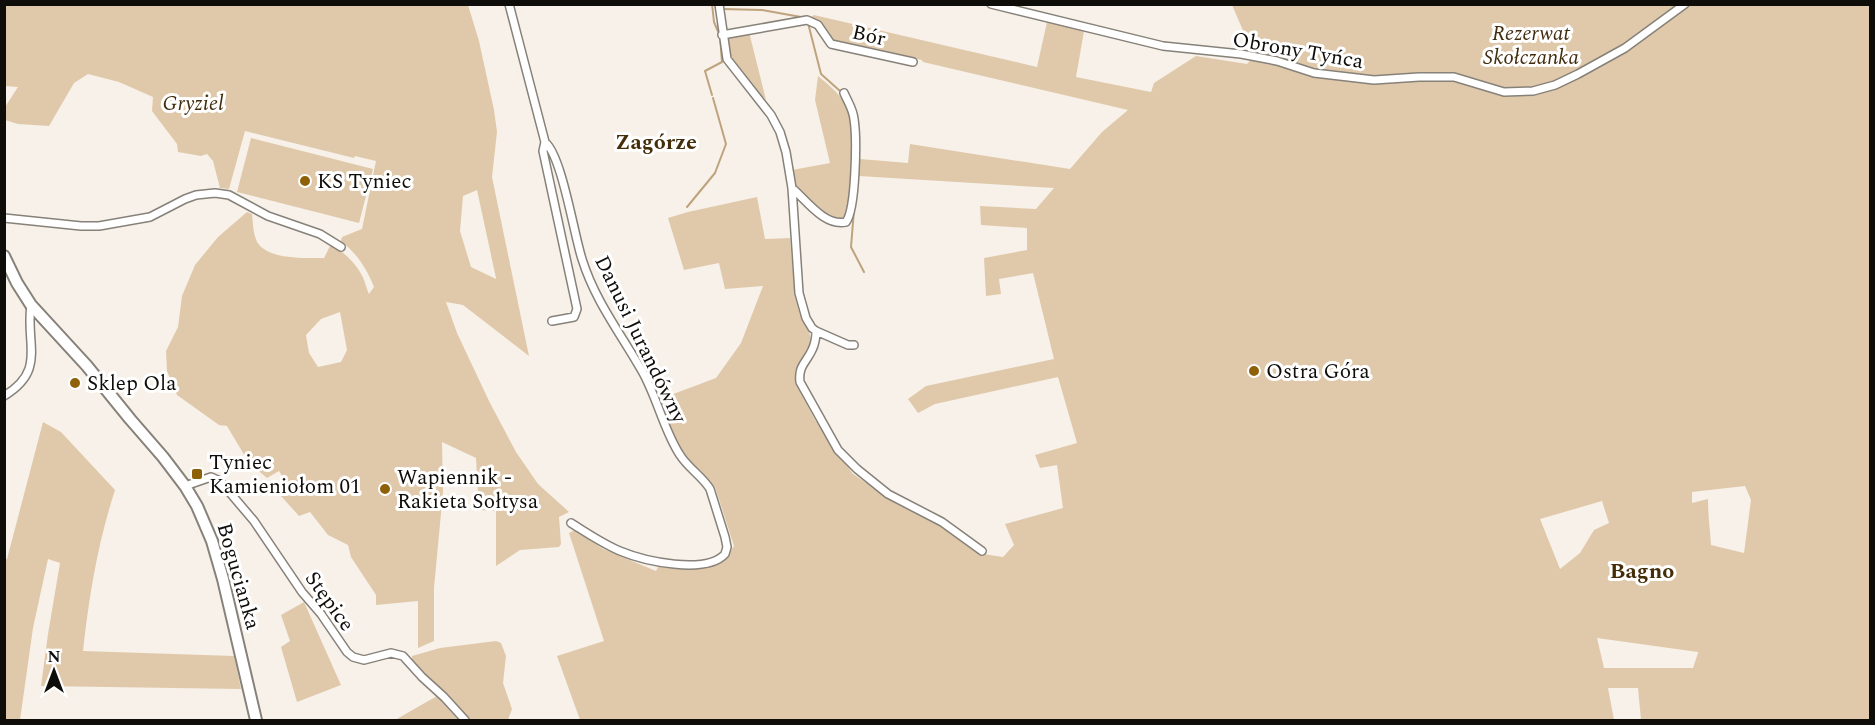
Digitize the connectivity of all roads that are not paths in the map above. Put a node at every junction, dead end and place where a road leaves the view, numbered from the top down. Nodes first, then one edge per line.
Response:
1 (509, 4) edge
2 (719, 4) edge
3 (991, 4) edge
4 (1685, 4) edge
5 (722, 35) junction
6 (913, 62) dead end
7 (844, 93) dead end
8 (545, 142) junction
9 (792, 188) junction
10 (4, 218) edge
11 (341, 247) dead end
12 (4, 256) edge
13 (31, 305) junction
14 (552, 321) dead end
15 (816, 331) junction
16 (854, 345) dead end
17 (4, 396) edge
18 (185, 486) junction
19 (571, 523) dead end
20 (982, 551) dead end
21 (256, 720) edge
22 (465, 720) edge

1 - 8 street, Danusi Jurandówny
2 - 5 street
3 - 4 street, Obrony Tyńca
5 - 6 street, Bór
5 - 9 street
7 - 9 street
8 - 14 street
8 - 19 street, Danusi Jurandówny
9 - 15 street
10 - 11 street
12 - 13 street, Bogucianka
13 - 17 street
13 - 18 street, Bogucianka
15 - 16 street
15 - 20 street
18 - 21 street, Bogucianka
18 - 22 street, Stępice

